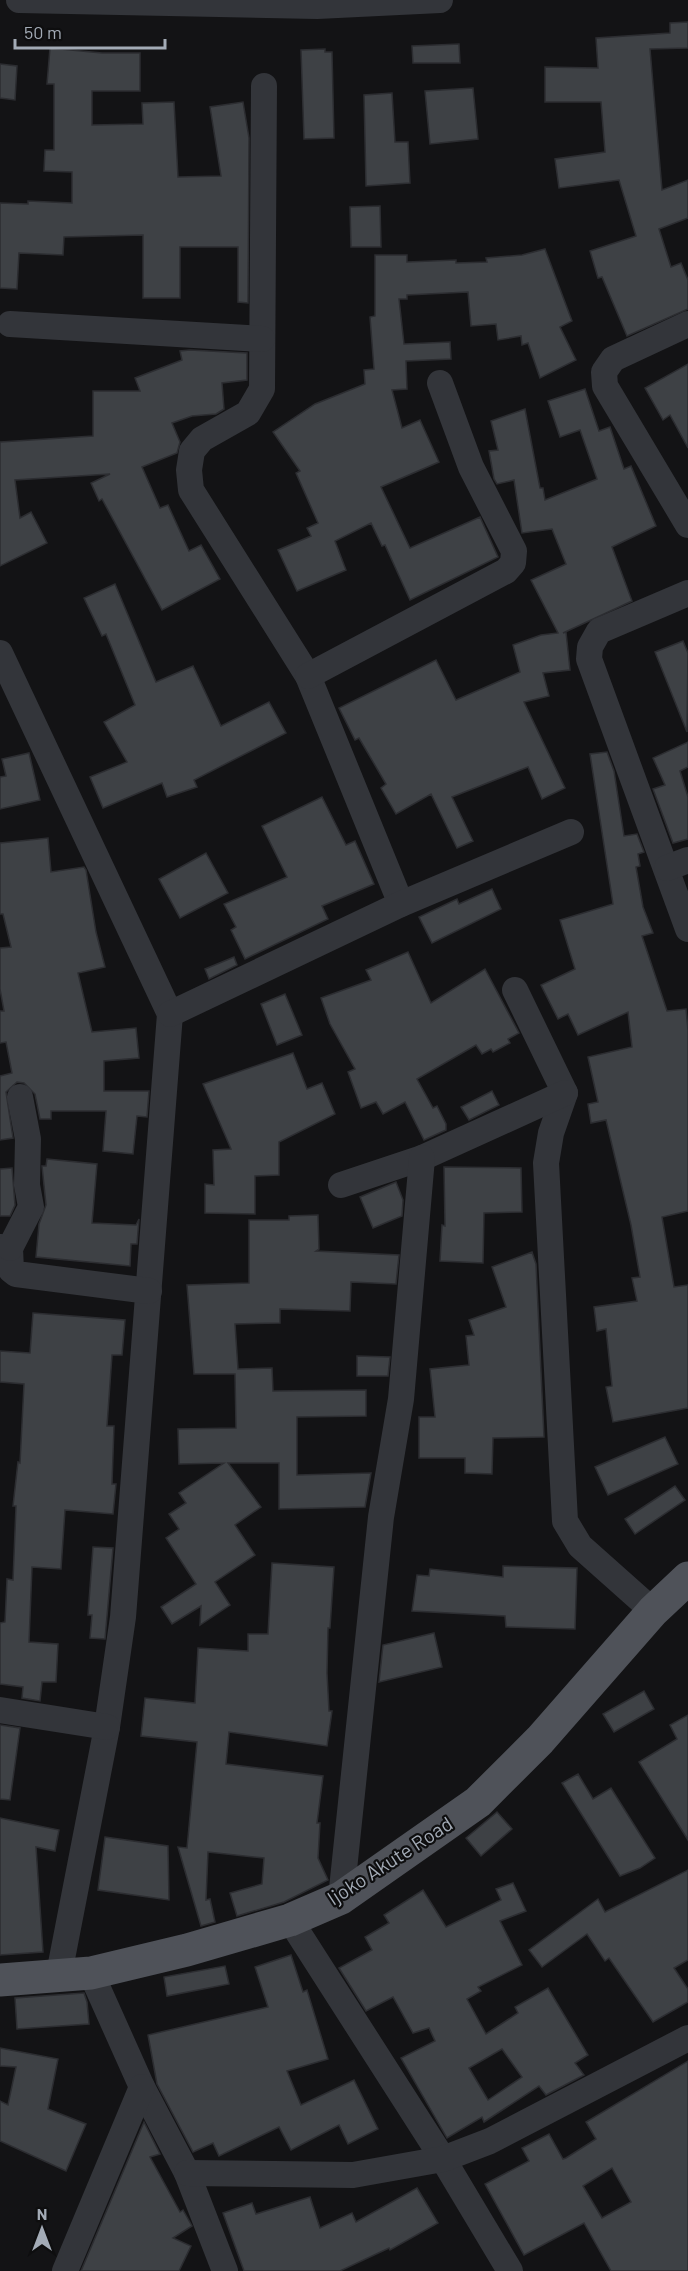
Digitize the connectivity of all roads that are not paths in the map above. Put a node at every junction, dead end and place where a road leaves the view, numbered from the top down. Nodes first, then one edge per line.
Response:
1 (19, 0) edge
2 (440, 0) edge
3 (316, 3) edge
4 (264, 86) dead end
5 (10, 324) dead end
6 (688, 324) edge
7 (262, 339) junction
8 (440, 383) dead end
9 (688, 525) edge
10 (688, 592) edge
11 (0, 653) edge
12 (308, 676) junction
13 (571, 832) dead end
14 (678, 864) edge
15 (401, 904) junction
16 (688, 929) edge
17 (515, 990) dead end
18 (171, 1014) junction
19 (565, 1093) junction
20 (20, 1097) dead end
21 (422, 1158) junction
22 (341, 1185) dead end
23 (5, 1247) edge
24 (149, 1291) junction
25 (688, 1578) edge
26 (653, 1611) junction
27 (0, 1710) edge
28 (107, 1727) junction
29 (341, 1898) junction
30 (290, 1920) junction
31 (91, 1973) junction
32 (59, 1974) junction
33 (0, 1980) edge
34 (688, 2038) edge
35 (142, 2087) junction
36 (443, 2159) junction
37 (187, 2173) junction
38 (65, 2271) edge
39 (225, 2271) edge
40 (510, 2271) edge

1 - 3 street
2 - 3 street
4 - 7 street
5 - 7 street
6 - 9 street
7 - 12 street
8 - 12 street
10 - 14 street
11 - 18 street
12 - 15 street
13 - 15 street
14 - 16 street
15 - 18 street
17 - 19 street
18 - 24 street
19 - 21 street
19 - 26 street
20 - 23 street
21 - 22 street
21 - 29 street
23 - 24 street
24 - 28 street
25 - 26 main road, Ijoko Akute Road
26 - 29 main road, Ijoko Akute Road
27 - 28 street
28 - 32 street
29 - 30 main road, Ijoko Akute Road
30 - 31 main road, Ijoko Akute Road
30 - 36 street
31 - 32 main road, Ijoko Akute Road
31 - 35 street
32 - 33 main road, Ijoko Akute Road
34 - 36 street
35 - 37 street
35 - 38 street
36 - 37 street
36 - 40 street
37 - 39 street

